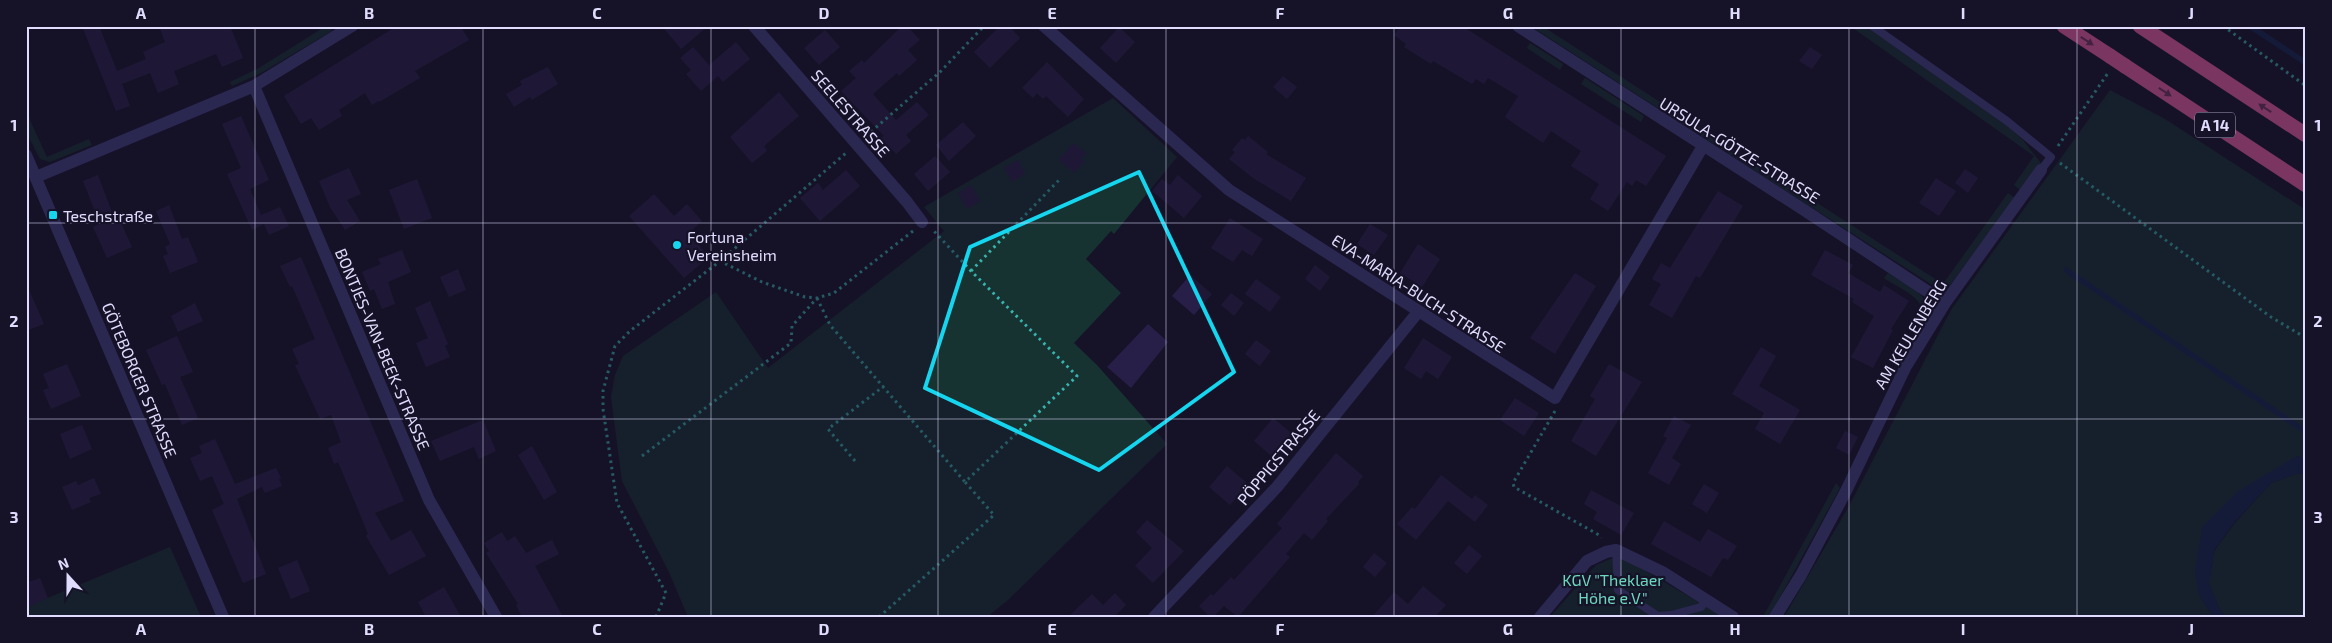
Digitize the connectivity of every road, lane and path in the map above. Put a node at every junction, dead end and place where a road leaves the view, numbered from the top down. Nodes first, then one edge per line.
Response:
1 (352, 26) edge
2 (754, 26) edge
3 (984, 26) edge
4 (1044, 26) edge
5 (1518, 26) edge
6 (1872, 26) edge
7 (2064, 26) edge
8 (2223, 26) edge
9 (2144, 29) edge
10 (2100, 84) dead end
11 (254, 86) junction
12 (2306, 86) edge
13 (2306, 135) edge
14 (856, 144) junction
15 (1703, 146) junction
16 (26, 156) edge
17 (2051, 157) junction
18 (2041, 170) joint
19 (36, 177) junction
20 (1059, 180) dead end
21 (2306, 185) edge
22 (922, 222) junction
23 (720, 261) junction
24 (971, 271) junction
25 (817, 298) junction
26 (1945, 303) junction
27 (1418, 312) junction
28 (2306, 338) edge
29 (884, 386) junction
30 (1555, 398) junction
31 (642, 456) dead end
32 (855, 461) dead end
33 (965, 482) junction
34 (1611, 551) junction
35 (1707, 599) junction
36 (223, 617) edge
37 (496, 617) edge
38 (656, 617) edge
39 (879, 617) edge
40 (1154, 617) edge
41 (1540, 617) edge
42 (1733, 617) edge
43 (1775, 617) edge

1 - 11 street
2 - 14 street, SEELESTRASSE
3 - 14 path
4 - 27 street, EVA-MARIA-BUCH-STRASSE
5 - 15 street, URSULA-GÖTZE-STRASSE
6 - 17 lane
7 -> 21 highway, A 14, bridge
8 - 12 path
13 -> 9 highway, A 14
10 - 17 path
11 - 19 street
11 - 37 street, BONTJES-VAN-BEEK-STRASSE
14 - 22 street, SEELESTRASSE
14 - 23 path
15 - 26 street, URSULA-GÖTZE-STRASSE
15 - 30 street
16 - 19 street, GÖTEBORGER STRASSE
17 - 18 lane, AM KEULENBERG
17 - 28 path
18 - 26 street, AM KEULENBERG
19 - 36 street, GÖTEBORGER STRASSE
20 - 24 path
22 - 24 path
22 - 25 path
23 - 25 path
23 - 38 path
24 - 33 path
25 - 29 path
25 - 31 path
26 - 43 street, AM KEULENBERG
27 - 30 street, EVA-MARIA-BUCH-STRASSE
27 - 40 street, PÖPPIGSTRASSE
29 - 32 path
29 - 33 path
30 - 34 path
33 - 39 path
34 - 35 street
34 - 35 lane
34 - 41 street
35 - 42 street

